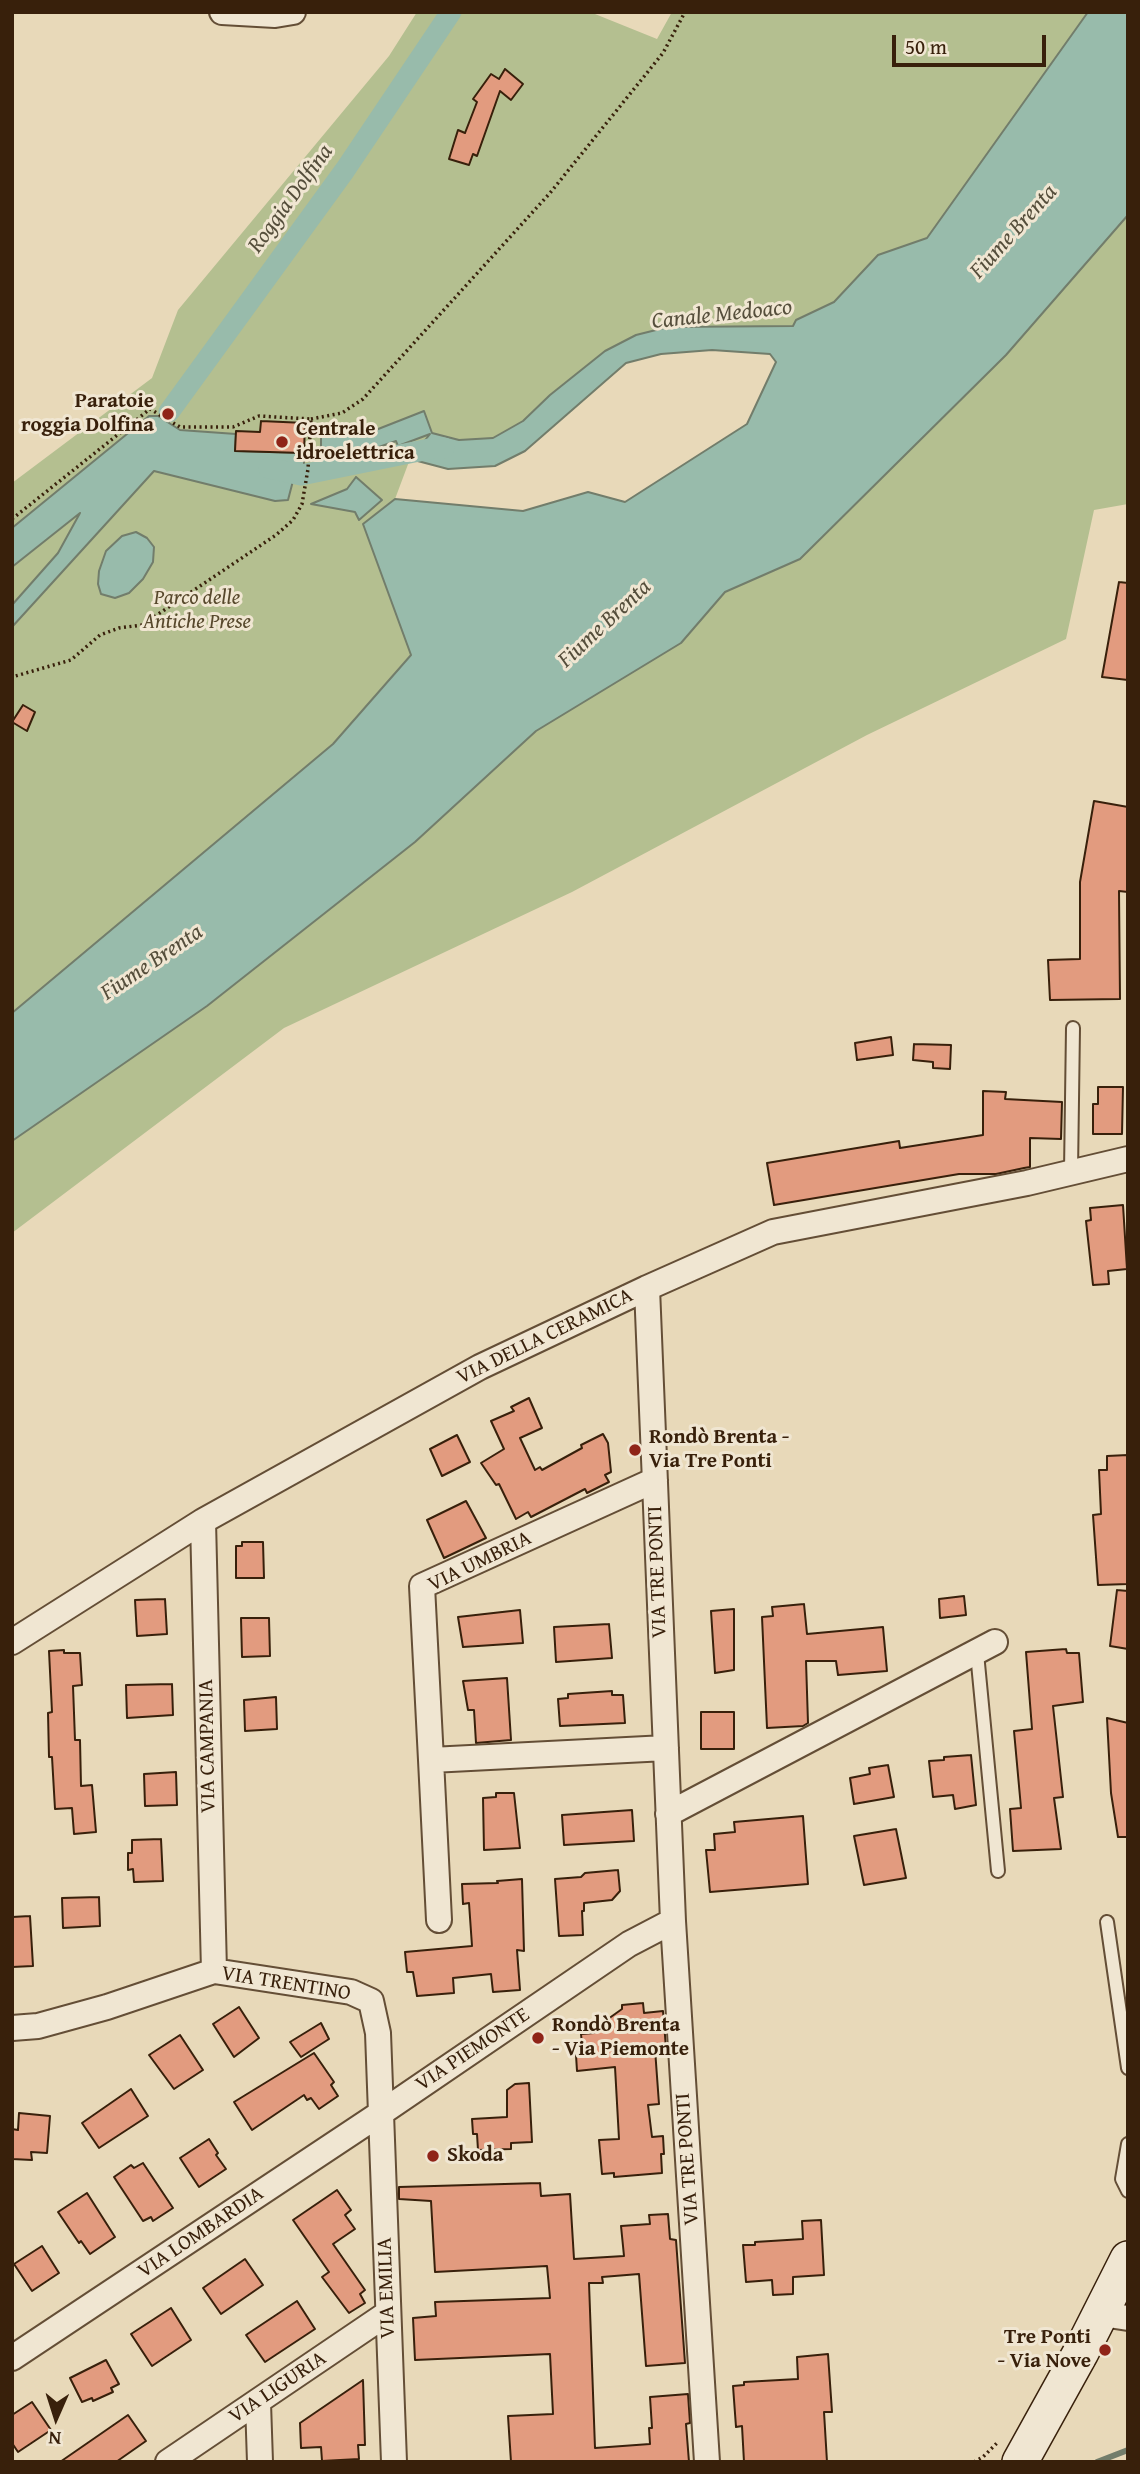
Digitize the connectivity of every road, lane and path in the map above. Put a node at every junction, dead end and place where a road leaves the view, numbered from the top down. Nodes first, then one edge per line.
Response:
1 (222, 12) edge
2 (292, 12) edge
3 (685, 12) edge
4 (311, 419) junction
5 (12, 519) edge
6 (12, 677) edge
7 (1073, 1028) dead end
8 (1128, 1160) edge
9 (1071, 1171) junction
10 (647, 1287) junction
11 (655, 1480) junction
12 (203, 1521) junction
13 (12, 1642) edge
14 (986, 1648) joint
15 (666, 1748) junction
16 (431, 1760) junction
17 (668, 1814) junction
18 (998, 1871) dead end
19 (439, 1920) dead end
20 (673, 1922) junction
21 (1107, 1922) dead end
22 (214, 1971) junction
23 (12, 2028) edge
24 (1128, 2068) edge
25 (381, 2113) junction
26 (1128, 2144) edge
27 (1128, 2191) edge
28 (1128, 2259) edge
29 (388, 2313) junction
30 (1115, 2314) edge
31 (15, 2350) edge
32 (258, 2403) junction
33 (1039, 2428) junction
34 (168, 2462) edge
35 (260, 2462) edge
36 (394, 2462) edge
37 (707, 2462) edge
38 (995, 2462) edge
39 (1020, 2462) edge

1 - 2 street
3 - 4 path
4 - 5 path
4 - 6 path
7 - 9 lane
8 - 9 street, VIA DELLA CERAMICA
9 - 10 street, VIA DELLA CERAMICA
10 - 11 street, VIA TRE PONTI
10 - 12 street, VIA DELLA CERAMICA
11 - 15 street, VIA TRE PONTI
11 - 16 street, VIA UMBRIA
12 - 13 street, VIA DELLA CERAMICA
12 - 22 street, VIA CAMPANIA
14 - 17 street
14 - 18 lane
15 - 16 street
15 - 17 street, VIA TRE PONTI
16 - 19 street, VIA UMBRIA
17 - 20 street, VIA TRE PONTI
20 - 25 street, VIA PIEMONTE
20 - 37 street, VIA TRE PONTI
21 - 24 lane
22 - 23 street, VIA TRENTINO
22 - 25 street, VIA TRENTINO
25 - 29 street, VIA EMILIA
25 - 31 street, VIA LOMBARDIA
26 - 27 lane
28 - 30 main road
29 - 32 street, VIA LIGURIA
29 - 36 street, VIA EMILIA
30 - 33 main road
32 - 34 street, VIA LIGURIA
32 - 35 street
33 - 38 main road
33 - 39 main road

